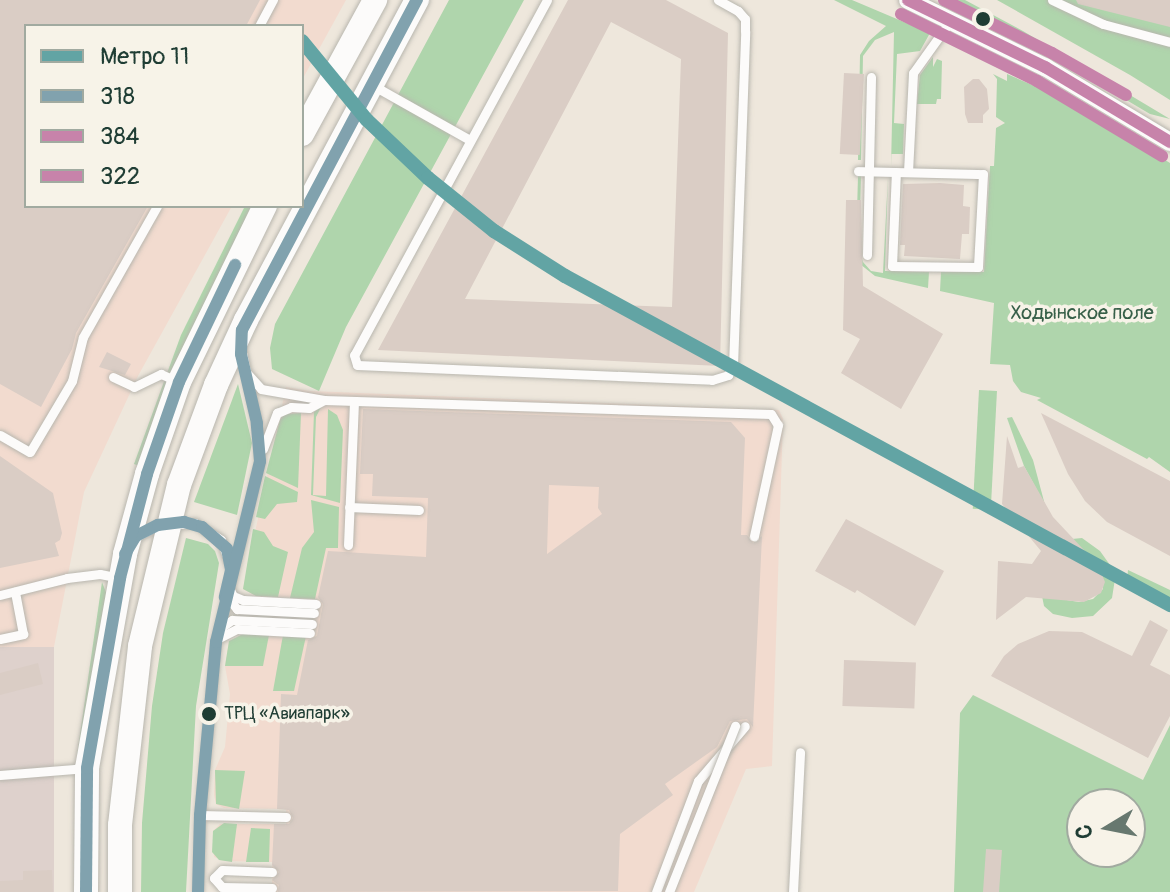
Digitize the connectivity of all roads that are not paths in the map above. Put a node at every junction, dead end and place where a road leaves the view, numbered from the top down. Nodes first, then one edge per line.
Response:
1 (273, 0) edge
2 (375, 0) edge
3 (417, 0) edge
4 (547, 0) edge
5 (718, 0) edge
6 (740, 0) edge
7 (1052, 0) edge
8 (919, 2) edge
9 (738, 11) junction
10 (951, 20) junction
11 (260, 24) edge
12 (1170, 42) edge
13 (871, 77) dead end
14 (372, 84) junction
15 (304, 130) edge
16 (1167, 136) edge
17 (468, 139) junction
18 (858, 171) dead end
19 (869, 171) junction
20 (896, 172) junction
21 (908, 172) junction
22 (156, 208) edge
23 (264, 208) edge
24 (867, 255) dead end
25 (246, 320) junction
26 (245, 371) junction
27 (113, 377) dead end
28 (179, 382) junction
29 (324, 400) junction
30 (354, 401) junction
31 (0, 435) edge
32 (260, 461) junction
33 (349, 507) junction
34 (419, 510) dead end
35 (169, 523) junction
36 (754, 536) dead end
37 (348, 545) dead end
38 (125, 554) junction
39 (230, 575) junction
40 (120, 578) junction
41 (15, 592) junction
42 (226, 593) junction
43 (0, 595) edge
44 (313, 618) junction
45 (217, 637) junction
46 (0, 639) edge
47 (800, 752) dead end
48 (87, 768) junction
49 (0, 775) edge
50 (200, 815) junction
51 (286, 817) dead end
52 (272, 872) dead end
53 (198, 878) junction
54 (214, 878) junction
55 (272, 888) dead end
56 (86, 892) edge
57 (120, 892) edge
58 (198, 892) edge
59 (656, 892) edge
60 (669, 892) edge
61 (793, 892) edge

1 - 11 lane
2 - 15 street
3 - 14 street
4 - 17 lane
5 - 9 lane
6 - 9 lane
7 - 12 lane
8 - 10 street
9 - 17 lane
10 - 16 street
10 - 21 lane
13 - 19 lane
14 - 17 lane
14 - 25 street
18 - 19 lane
19 - 20 lane
19 - 24 lane
20 - 21 lane
20 - 21 lane
22 - 31 lane
23 - 28 street
25 - 26 lane
25 - 35 street
26 - 29 lane
26 - 32 lane
27 - 28 lane
28 - 38 street
29 - 30 lane
29 - 32 lane
30 - 33 lane
30 - 36 lane
32 - 39 lane
33 - 34 lane
33 - 37 lane
35 - 38 lane
35 - 39 lane
35 - 57 street
38 - 40 street
39 - 42 lane
39 - 44 lane
40 - 41 lane
40 - 48 street
41 - 43 lane
41 - 46 lane
42 - 44 lane
42 - 45 lane
44 - 45 lane
45 - 50 lane
47 - 61 lane
48 - 49 lane
48 - 56 street
50 - 51 lane
50 - 53 lane
52 - 54 lane
53 - 54 lane
53 - 58 lane
54 - 55 lane
59 - 60 lane, bridge

